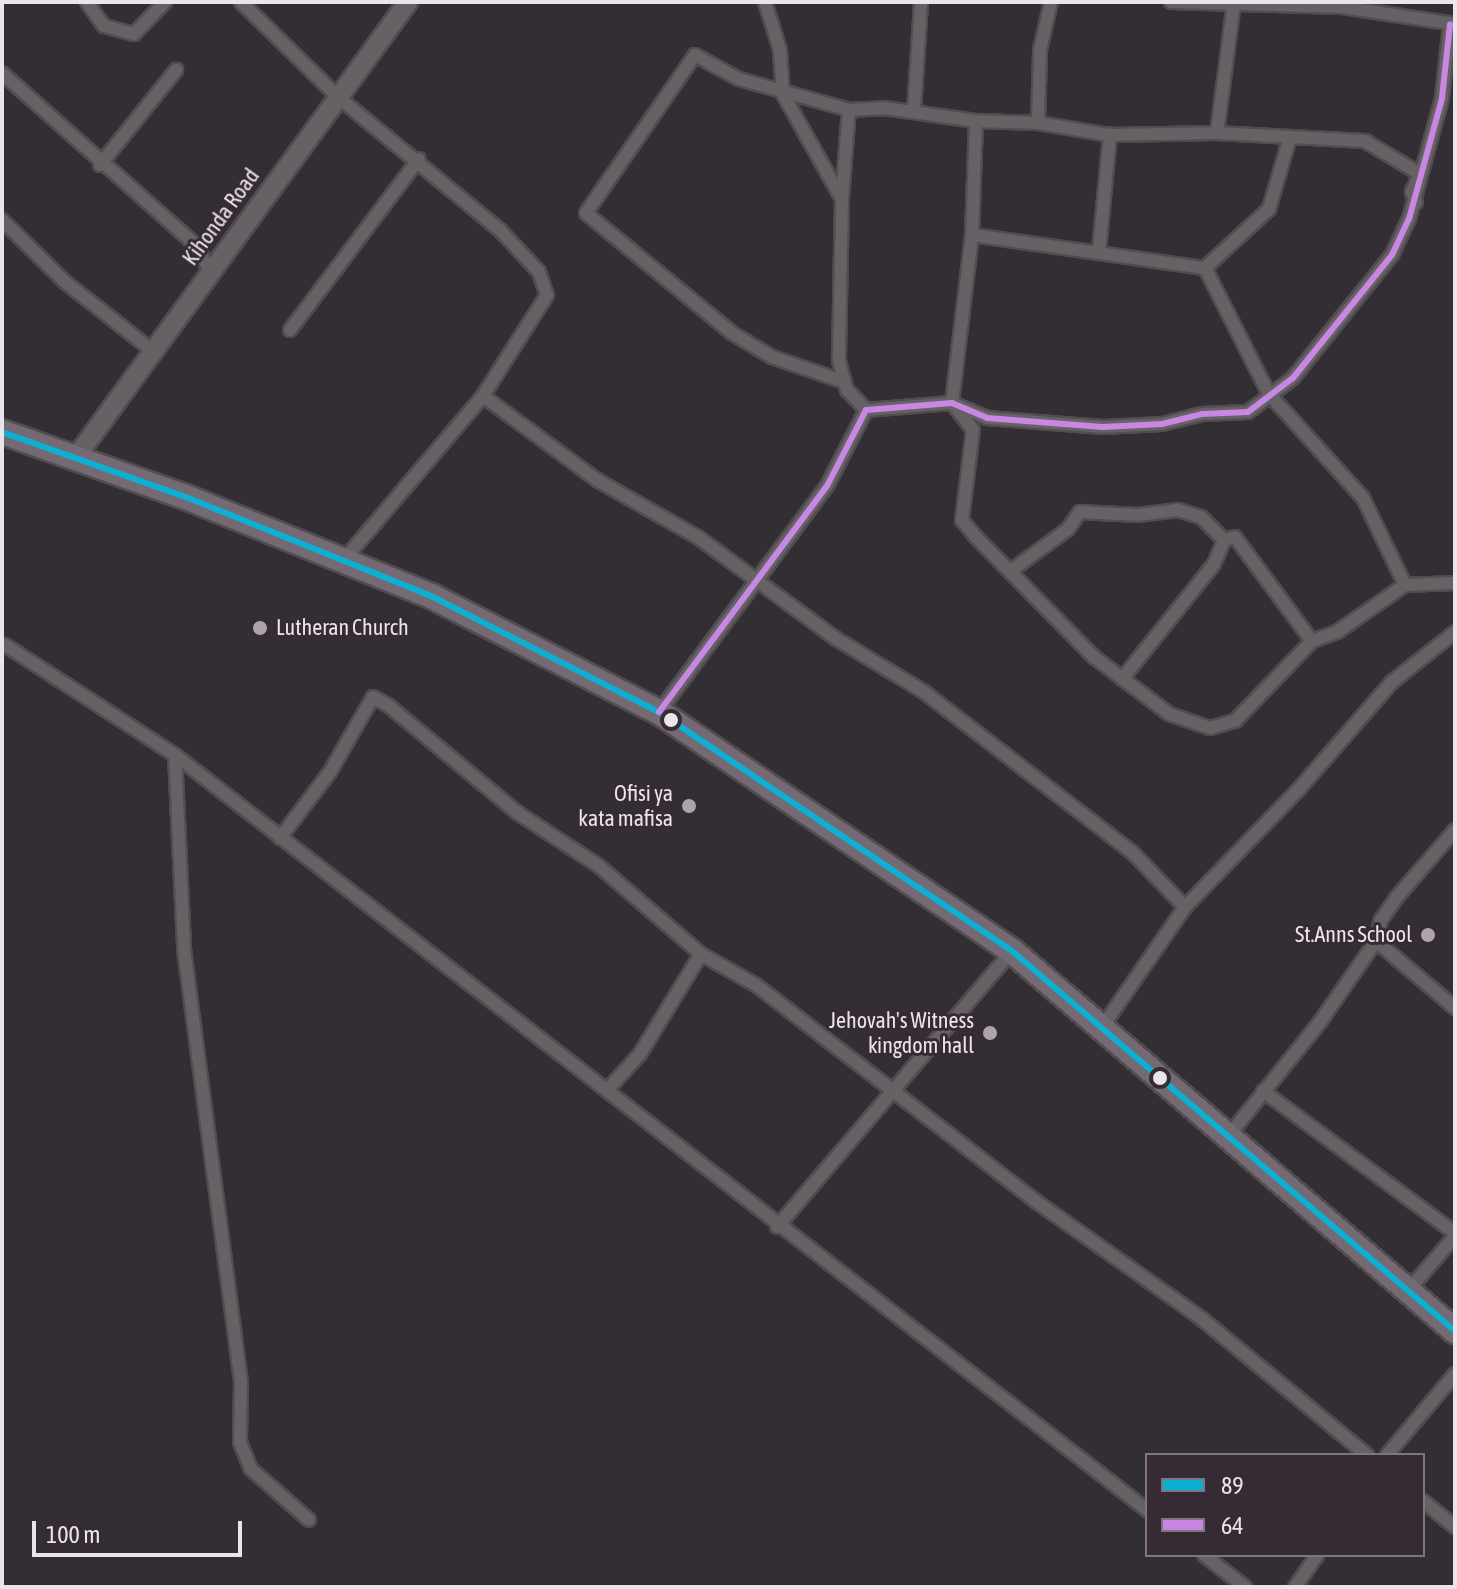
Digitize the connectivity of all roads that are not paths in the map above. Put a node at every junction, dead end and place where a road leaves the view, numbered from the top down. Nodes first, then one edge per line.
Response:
1 (87, 2) edge
2 (165, 2) edge
3 (241, 2) edge
4 (408, 2) edge
5 (765, 2) edge
6 (921, 2) edge
7 (1051, 2) edge
8 (1171, 2) edge
9 (1234, 4) edge
10 (1452, 24) edge
11 (176, 70) dead end
12 (2, 73) edge
13 (783, 94) junction
14 (338, 97) junction
15 (849, 110) junction
16 (914, 111) junction
17 (976, 121) junction
18 (1038, 123) junction
19 (1217, 133) junction
20 (1110, 135) junction
21 (1290, 137) junction
22 (419, 159) junction
23 (100, 165) junction
24 (842, 199) junction
25 (1416, 202) junction
26 (2, 220) edge
27 (972, 235) junction
28 (1099, 251) junction
29 (1205, 268) junction
30 (211, 273) junction
31 (290, 330) dead end
32 (153, 351) junction
33 (842, 381) junction
34 (1269, 394) junction
35 (483, 396) junction
36 (952, 403) junction
37 (866, 410) junction
38 (2, 432) edge
39 (74, 460) junction
40 (1224, 540) junction
41 (344, 560) junction
42 (1012, 570) junction
43 (756, 582) junction
44 (1455, 583) edge
45 (1405, 585) junction
46 (1455, 632) edge
47 (1312, 641) junction
48 (3, 646) edge
49 (1122, 679) junction
50 (659, 712) junction
51 (175, 755) junction
52 (1455, 830) edge
53 (280, 838) junction
54 (1185, 907) junction
55 (1376, 941) junction
56 (1012, 951) junction
57 (701, 954) junction
58 (1455, 1008) edge
59 (1103, 1026) junction
60 (609, 1088) junction
61 (890, 1091) junction
62 (1263, 1091) junction
63 (1230, 1134) junction
64 (777, 1227) junction
65 (1455, 1234) edge
66 (1407, 1292) junction
67 (1455, 1331) edge
68 (1455, 1374) edge
69 (1365, 1453) edge
70 (1389, 1453) edge
71 (1425, 1503) edge
72 (1145, 1508) edge
73 (309, 1520) dead end
74 (1455, 1527) edge
75 (1207, 1557) edge
76 (1316, 1557) edge
77 (1245, 1587) edge
78 (1295, 1587) edge

1 - 2 street
3 - 14 street
4 - 14 street, Kihonda Road
5 - 13 street
6 - 16 street
7 - 18 street
8 - 9 street
9 - 10 street
9 - 19 street
10 - 25 street
11 - 23 street
12 - 23 street
13 - 15 street
13 - 24 street
13 - 33 street
14 - 22 street
14 - 30 street, Kihonda Road
15 - 16 street
15 - 24 street
16 - 17 street
17 - 18 street
17 - 27 street
18 - 20 street
19 - 20 street
19 - 21 street
20 - 28 street
21 - 25 street
21 - 29 street
22 - 31 street
22 - 35 street
23 - 30 street
24 - 33 street
25 - 34 street
26 - 32 street
27 - 28 street
27 - 36 street
28 - 29 street
29 - 34 street
30 - 32 street, Kihonda Road
32 - 39 street, Kihonda Road
33 - 37 street
34 - 36 street
34 - 45 street
35 - 41 street
35 - 43 street
36 - 37 street
36 - 42 street
37 - 43 street
38 - 39 highway
39 - 41 highway
40 - 42 street
40 - 47 street
40 - 49 street
41 - 50 highway
42 - 49 street
43 - 50 street
43 - 54 street
44 - 45 street
45 - 47 street
46 - 54 street
47 - 49 street
48 - 51 street
50 - 56 highway
51 - 53 street
51 - 73 street
52 - 55 street
53 - 57 street
53 - 60 street
54 - 59 street
55 - 58 street
55 - 62 street
56 - 59 highway
56 - 61 street
57 - 60 street
57 - 61 street
59 - 63 highway
60 - 64 street
61 - 64 street
61 - 69 street
62 - 63 street
62 - 65 street
63 - 66 highway
64 - 72 street
65 - 66 street
66 - 67 highway
68 - 70 street
71 - 74 street
75 - 77 street
76 - 78 street

